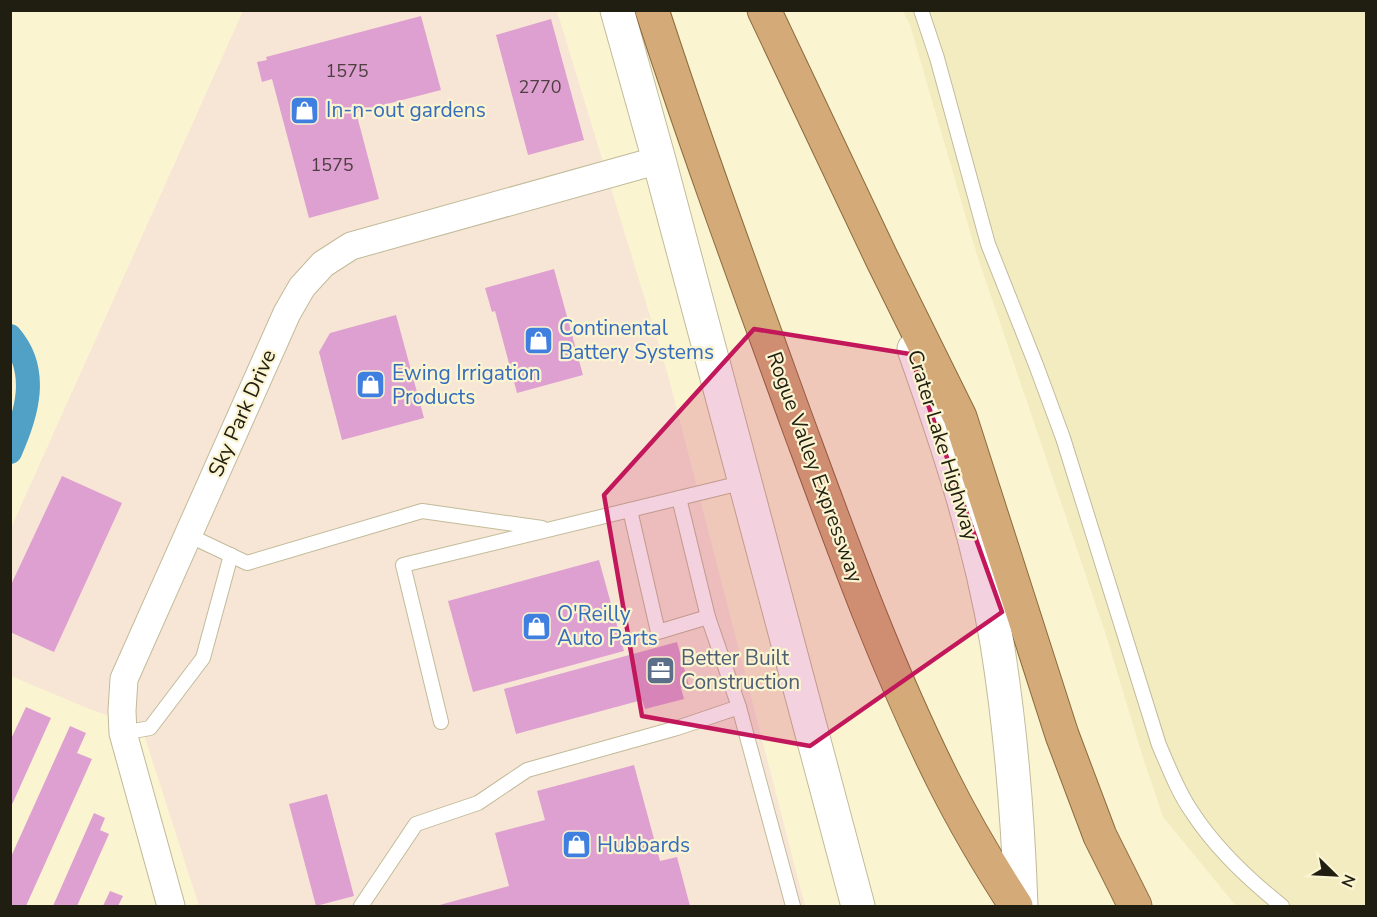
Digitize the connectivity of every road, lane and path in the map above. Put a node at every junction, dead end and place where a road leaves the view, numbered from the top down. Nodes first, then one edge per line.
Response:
1 (617, 10) edge
2 (652, 10) edge
3 (764, 10) edge
4 (921, 10) edge
5 (659, 160) junction
6 (882, 259) junction
7 (745, 482) junction
8 (679, 498) junction
9 (630, 510) junction
10 (550, 529) junction
11 (188, 535) junction
12 (231, 555) junction
13 (708, 617) junction
14 (739, 707) junction
15 (441, 722) dead end
16 (123, 733) junction
17 (171, 906) edge
18 (361, 906) edge
19 (793, 906) edge
20 (858, 906) edge
21 (1016, 906) edge
22 (1021, 906) edge
23 (1135, 906) edge
24 (1282, 906) edge

1 - 5 main road
2 - 21 highway, Rogue Valley Expressway
3 - 6 highway, Crater Lake Highway
4 - 24 lane
5 - 7 main road
5 - 11 street, Sky Park Drive
6 - 22 main road, Crater Lake Highway
6 - 23 highway
7 - 8 lane
7 - 20 main road
8 - 9 lane
8 - 13 lane
9 - 10 lane
9 - 13 lane
10 - 12 lane
10 - 15 lane
11 - 12 lane
11 - 16 street, Sky Park Drive
12 - 16 lane
13 - 14 lane
14 - 18 lane
14 - 19 lane
16 - 17 street, Sky Park Drive

